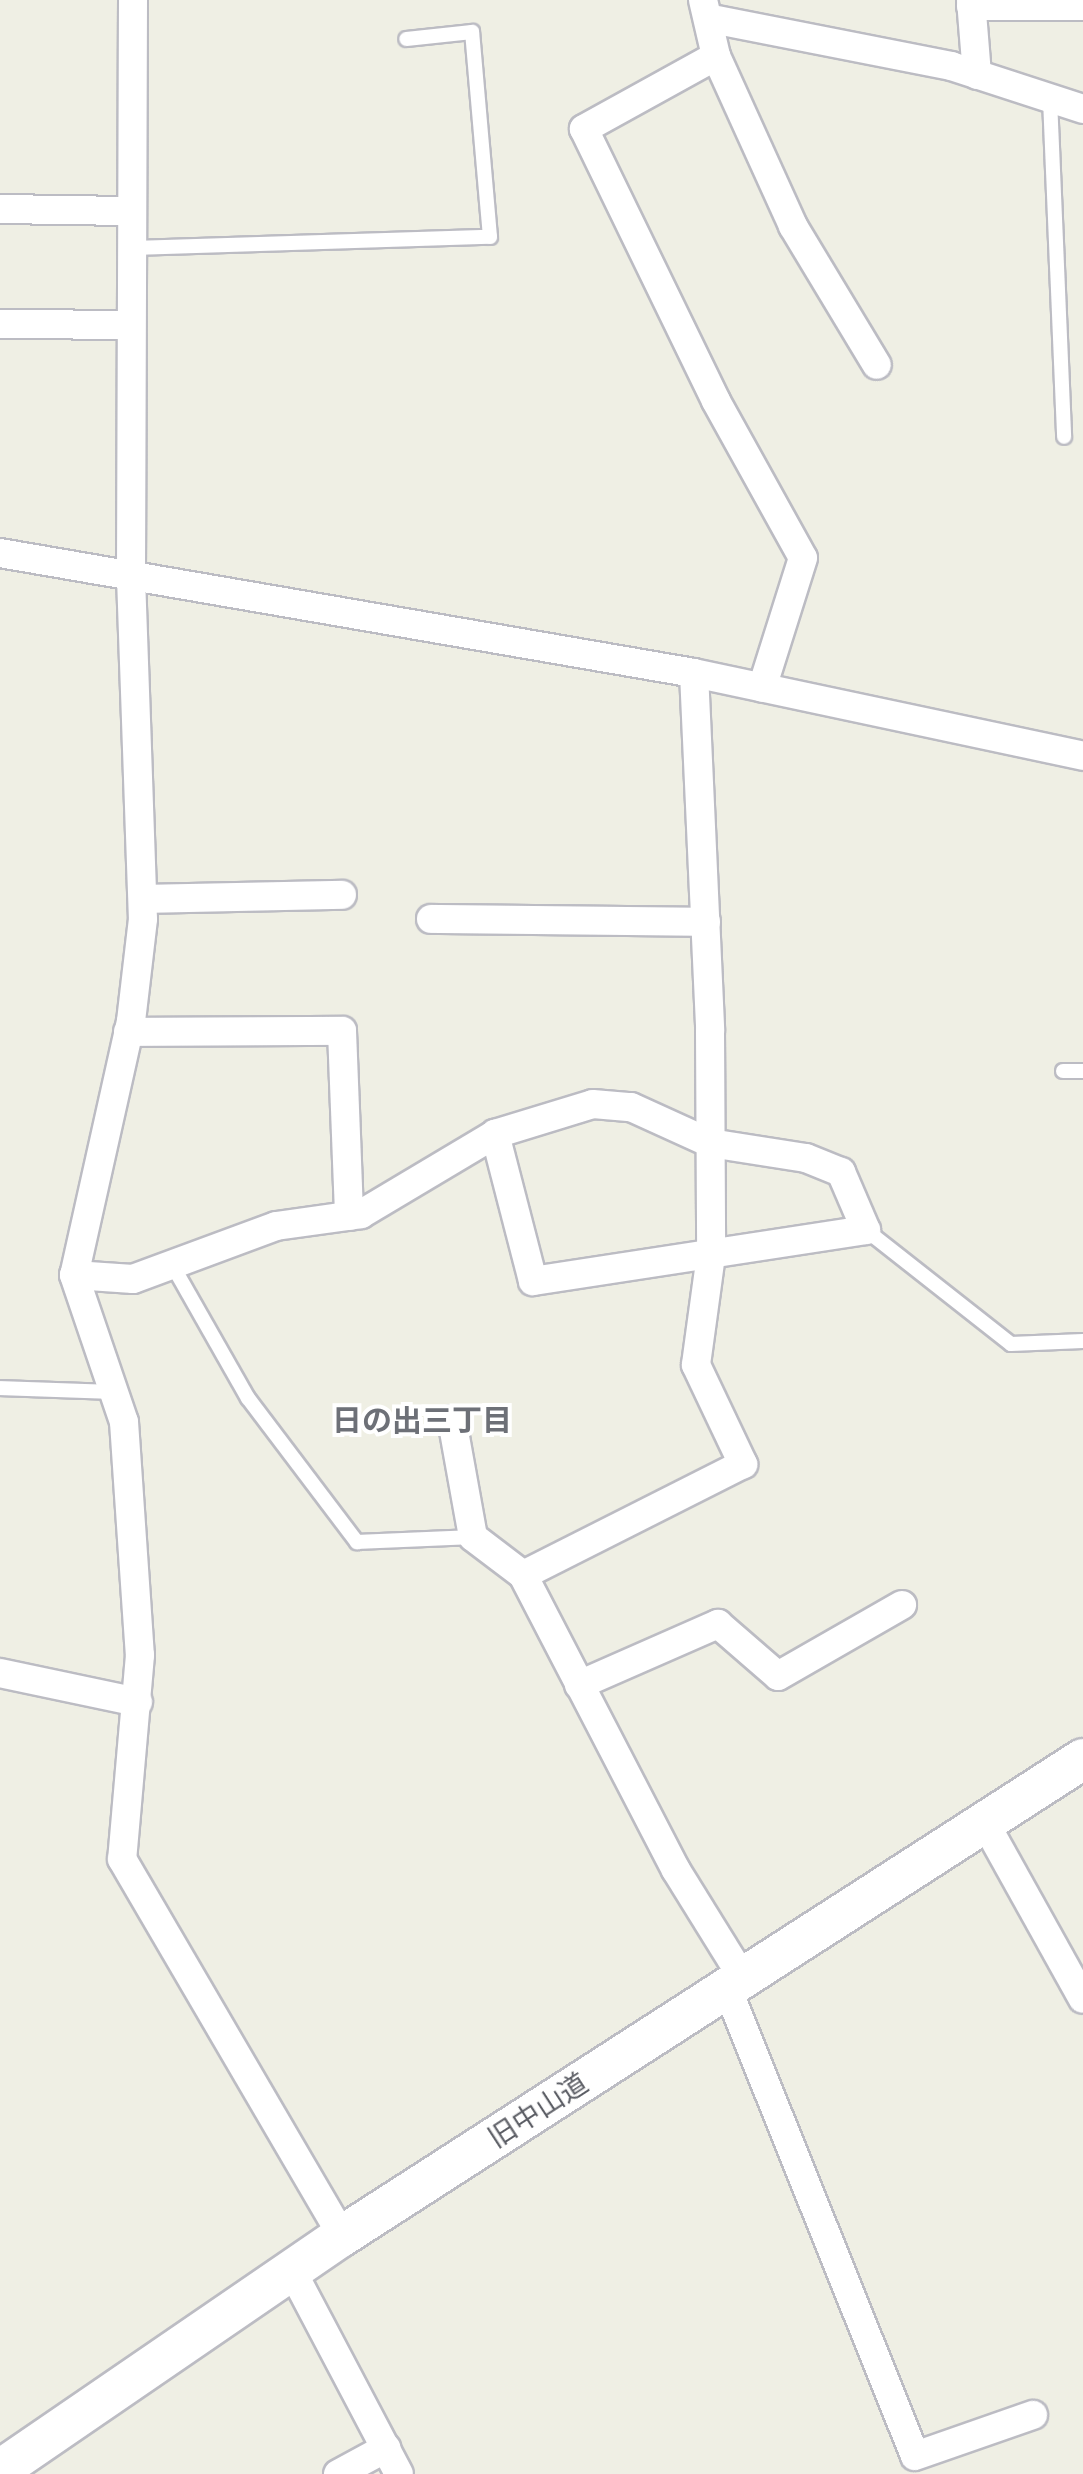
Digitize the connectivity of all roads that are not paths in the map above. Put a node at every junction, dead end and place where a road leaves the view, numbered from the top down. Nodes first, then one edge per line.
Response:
1 (133, 0) edge
2 (971, 3) edge
3 (1083, 6) edge
4 (707, 10) edge
5 (406, 39) dead end
6 (716, 56) junction
7 (977, 75) junction
8 (1050, 98) junction
9 (1083, 108) edge
10 (0, 209) edge
11 (132, 211) junction
12 (132, 248) junction
13 (0, 324) edge
14 (132, 325) junction
15 (877, 365) dead end
16 (1064, 437) dead end
17 (0, 553) edge
18 (131, 577) junction
19 (694, 673) junction
20 (762, 688) junction
21 (1083, 756) edge
22 (342, 895) dead end
23 (143, 899) junction
24 (431, 919) dead end
25 (706, 922) junction
26 (128, 1032) junction
27 (1063, 1071) dead end
28 (1083, 1071) edge
29 (495, 1134) junction
30 (710, 1142) junction
31 (349, 1216) junction
32 (866, 1230) junction
33 (711, 1254) junction
34 (174, 1268) junction
35 (74, 1275) junction
36 (1083, 1341) edge
37 (0, 1388) edge
38 (114, 1392) junction
39 (452, 1420) dead end
40 (473, 1537) junction
41 (522, 1575) junction
42 (902, 1606) dead end
43 (0, 1672) edge
44 (580, 1684) junction
45 (138, 1702) junction
46 (1083, 1760) edge
47 (985, 1823) junction
48 (735, 1983) junction
49 (1083, 1999) edge
50 (342, 2236) junction
51 (292, 2271) junction
52 (1033, 2414) dead end
53 (386, 2448) junction
54 (0, 2470) edge
55 (338, 2474) edge
56 (400, 2474) edge

1 - 11 street
2 - 3 street
2 - 7 street
4 - 6 street
4 - 7 street
5 - 12 lane
6 - 15 street
6 - 20 street
7 - 8 street
8 - 9 street
8 - 16 lane
10 - 11 street
11 - 12 street
12 - 14 street
13 - 14 street
14 - 18 street
17 - 18 street
18 - 19 street
18 - 23 street
19 - 20 street
19 - 25 street
20 - 21 street
22 - 23 street
23 - 26 street
24 - 25 street
25 - 30 street
26 - 31 street
26 - 35 street
27 - 28 lane
29 - 30 street
29 - 31 street
29 - 33 street
30 - 32 street
30 - 33 street
31 - 34 street
32 - 33 street
32 - 36 lane
33 - 41 street
34 - 35 street
34 - 40 lane
35 - 38 street
37 - 38 lane
38 - 45 street
39 - 40 street
40 - 41 street
41 - 44 street
42 - 44 street
43 - 45 street
44 - 48 street
45 - 50 street
46 - 47 main road, 旧中山道
47 - 48 main road, 旧中山道
47 - 49 street
48 - 50 main road, 旧中山道
48 - 52 street
50 - 51 main road, 旧中山道
51 - 53 street
51 - 54 main road, 旧中山道
53 - 55 street
53 - 56 street

